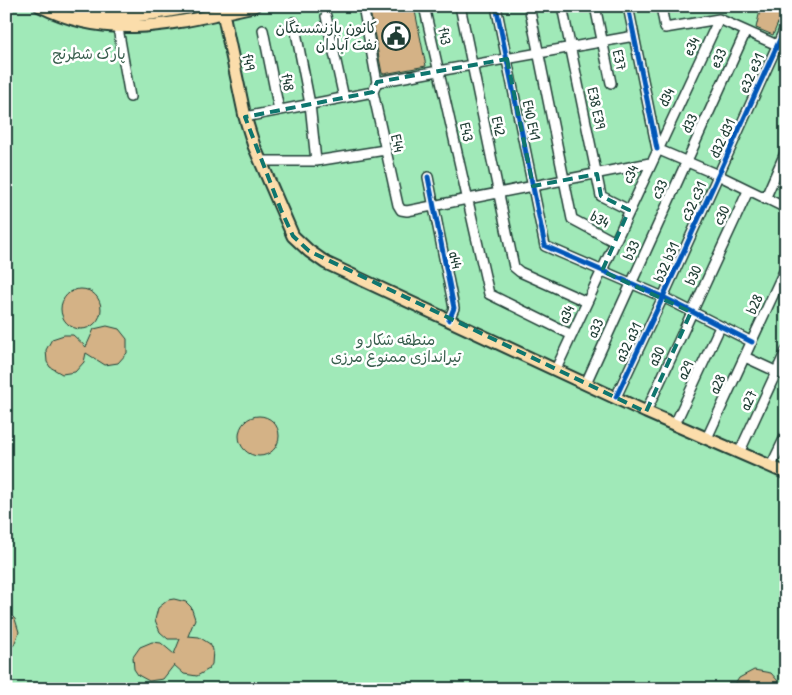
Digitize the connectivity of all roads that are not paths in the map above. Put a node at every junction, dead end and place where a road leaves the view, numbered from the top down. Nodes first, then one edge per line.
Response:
1 (40, 6) edge
2 (71, 6) edge
3 (194, 6) edge
4 (254, 6) edge
5 (363, 6) edge
6 (424, 6) edge
7 (460, 6) edge
8 (496, 6) edge
9 (528, 6) edge
10 (562, 6) edge
11 (595, 6) edge
12 (628, 6) edge
13 (661, 6) edge
14 (100, 10) edge
15 (223, 13) junction
16 (326, 16) dead end
17 (719, 19) junction
18 (294, 22) dead end
19 (786, 26) edge
20 (118, 28) junction
21 (264, 30) dead end
22 (746, 31) junction
23 (634, 36) junction
24 (602, 42) junction
25 (570, 47) junction
26 (781, 47) edge
27 (538, 53) junction
28 (507, 59) junction
29 (472, 65) junction
30 (439, 71) junction
31 (377, 82) junction
32 (611, 83) dead end
33 (688, 84) joint
34 (373, 92) junction
35 (716, 96) joint
36 (130, 97) dead end
37 (344, 98) junction
38 (310, 104) junction
39 (279, 110) junction
40 (748, 112) joint
41 (245, 117) junction
42 (657, 149) junction
43 (386, 150) junction
44 (786, 151) edge
45 (260, 161) junction
46 (316, 161) junction
47 (686, 161) junction
48 (650, 163) junction
49 (596, 174) junction
50 (718, 175) junction
51 (428, 177) dead end
52 (564, 180) junction
53 (533, 186) junction
54 (748, 191) junction
55 (499, 193) junction
56 (467, 199) junction
57 (765, 199) junction
58 (432, 206) junction
59 (786, 208) edge
60 (629, 210) junction
61 (656, 228) joint
62 (691, 236) joint
63 (615, 242) junction
64 (720, 251) joint
65 (786, 267) edge
66 (602, 271) junction
67 (784, 278) edge
68 (630, 284) junction
69 (663, 298) junction
70 (587, 302) junction
71 (692, 312) junction
72 (450, 320) junction
73 (720, 327) junction
74 (572, 335) junction
75 (752, 342) junction
76 (784, 355) edge
77 (745, 357) junction
78 (556, 369) junction
79 (776, 372) junction
80 (786, 376) edge
81 (586, 383) junction
82 (616, 397) junction
83 (646, 412) junction
84 (676, 424) junction
85 (786, 435) edge
86 (707, 438) junction
87 (739, 453) junction
88 (771, 466) junction
89 (786, 473) edge

1 - 20 main road
2 - 14 main road
3 - 14 main road
4 - 15 main road
5 - 31 street
6 - 30 street, f43
7 - 29 street, E42
8 - 28 street, E40 E41
9 - 27 street
10 - 25 street, E38 E39
11 - 24 street, E37
12 - 23 street
13 - 17 street
15 - 20 main road
15 - 41 main road, f49
16 - 37 street
17 - 22 street
17 - 33 street, e34
18 - 38 street
19 - 26 street, e32 e31
20 - 36 street
21 - 39 street, f48
22 - 26 street
22 - 35 street, e33
23 - 24 street
23 - 42 street
24 - 25 street
24 - 32 street, E37
25 - 27 street
25 - 49 street, E38 E39
26 - 40 street, e32 e31
27 - 28 street
27 - 52 street
28 - 29 street
28 - 53 street, E40 E41
29 - 30 street
29 - 55 street, E42
30 - 31 street
30 - 56 street, E43
31 - 34 street
33 - 42 street, d34
34 - 37 street
34 - 43 street, E44
35 - 47 street, d33
37 - 38 street
38 - 39 street
38 - 46 street
39 - 41 street
40 - 50 street, d32 d31
41 - 45 main road, f49
42 - 47 street
42 - 48 street, c34
43 - 46 street
43 - 58 street, E44
44 - 57 street
45 - 46 street
45 - 72 main road, f49
47 - 50 street
47 - 61 street, c33
48 - 49 street
48 - 60 street, c34
49 - 52 street
49 - 60 street, E38 E39
50 - 54 street
50 - 62 street, c32 c31
51 - 58 street, a44
52 - 53 street
52 - 63 street, b34
53 - 55 street
53 - 66 street, E40 E41
54 - 57 street
54 - 64 street, c30
55 - 56 street
55 - 70 street, E42
56 - 58 street
56 - 74 street, E43
57 - 59 street
58 - 72 street, a44
60 - 63 street, b34
61 - 68 street, b33
62 - 69 street, b32 b31
63 - 66 street, b34
64 - 71 street, b30
65 - 67 street, b28
66 - 68 street
66 - 70 street, a34
67 - 75 street, b28
68 - 69 street
68 - 81 street, a33
69 - 71 street
69 - 82 street, a32 a31
70 - 74 street, a34
71 - 73 street
71 - 83 street, a30
72 - 78 main road, f49
73 - 75 street
73 - 84 street, a29
74 - 78 street, a34
75 - 77 street, a28
76 - 79 street, a27
77 - 79 street
77 - 86 street, a28
78 - 81 main road, f49
79 - 80 street
79 - 87 street, a27
81 - 82 main road, f49
82 - 83 main road, f49
83 - 84 main road, f49
84 - 86 main road, f49
85 - 88 street
86 - 87 main road, f49
87 - 88 main road, f49
88 - 89 main road, f49

